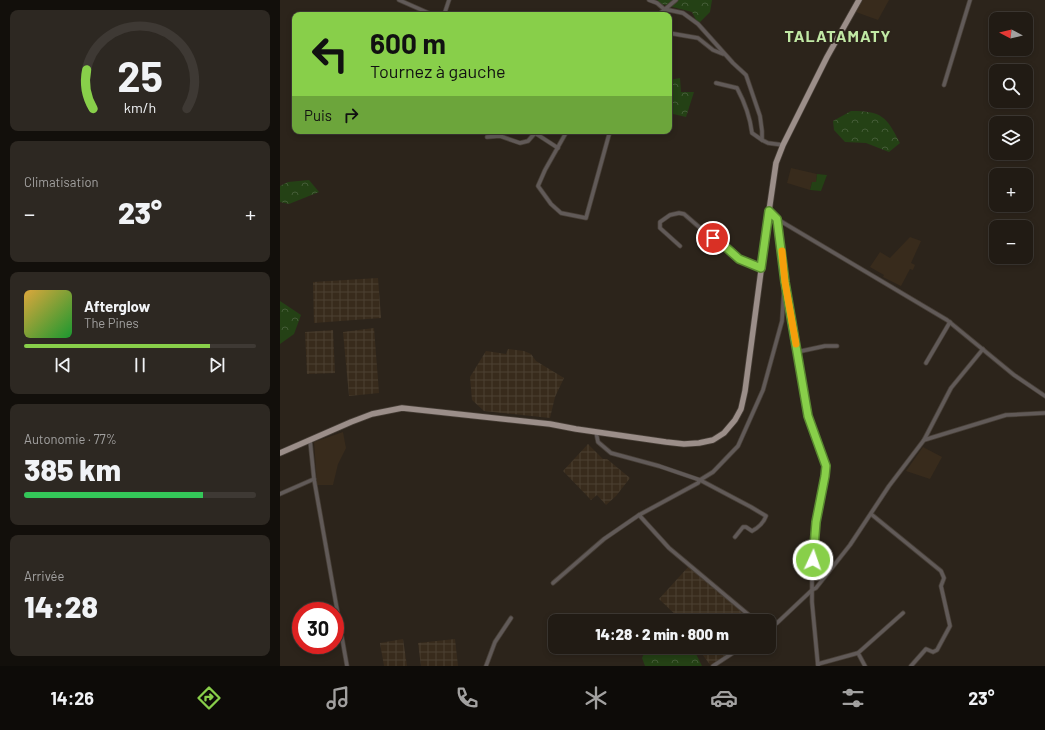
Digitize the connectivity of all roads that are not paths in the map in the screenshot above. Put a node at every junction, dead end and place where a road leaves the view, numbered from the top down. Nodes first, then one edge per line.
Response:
1 (399, 0) edge
2 (449, 0) edge
3 (649, 0) edge
4 (676, 0) edge
5 (859, 0) edge
6 (970, 0) edge
7 (664, 10) junction
8 (426, 12) edge
9 (445, 12) edge
10 (662, 12) edge
11 (672, 34) edge
12 (726, 55) junction
13 (716, 83) dead end
14 (944, 86) dead end
15 (534, 134) edge
16 (537, 134) edge
17 (565, 134) edge
18 (609, 134) edge
19 (487, 137) dead end
20 (762, 140) junction
21 (783, 145) junction
22 (558, 148) junction
23 (769, 211) junction
24 (777, 219) junction
25 (680, 246) dead end
26 (761, 268) junction
27 (785, 282) junction
28 (950, 322) junction
29 (837, 346) dead end
30 (983, 349) junction
31 (797, 352) junction
32 (926, 363) dead end
33 (1045, 396) edge
34 (1045, 413) edge
35 (596, 432) junction
36 (310, 440) junction
37 (924, 440) junction
38 (280, 452) edge
39 (314, 479) junction
40 (700, 480) junction
41 (280, 494) edge
42 (871, 514) junction
43 (639, 515) junction
44 (735, 537) dead end
45 (553, 583) dead end
46 (812, 590) junction
47 (903, 613) dead end
48 (748, 614) edge
49 (511, 618) dead end
50 (776, 624) edge
51 (858, 653) junction
52 (731, 654) edge
53 (818, 665) edge
54 (347, 666) edge
55 (486, 666) edge
56 (713, 666) edge
57 (866, 666) edge
58 (911, 666) edge

1 - 8 street
2 - 9 street
3 - 7 street
4 - 7 street
5 - 21 main road
6 - 14 street
7 - 10 street
7 - 12 street
11 - 12 street
12 - 20 street
13 - 20 street
15 - 19 street
16 - 22 street
17 - 22 street
18 - 22 street
20 - 21 street
21 - 23 main road
23 - 24 street
23 - 26 main road
24 - 27 street
24 - 28 street
25 - 26 street
26 - 35 main road
27 - 31 street
27 - 40 street
28 - 30 street
28 - 32 street
29 - 31 street
30 - 33 street
30 - 37 street
31 - 46 street
34 - 37 street
35 - 36 main road
35 - 40 street
36 - 38 main road
36 - 39 street
37 - 42 street
39 - 41 street
39 - 54 street
40 - 43 street
40 - 44 street
42 - 46 street
42 - 58 street
43 - 45 street
43 - 48 street
46 - 50 street
46 - 53 street
47 - 51 street
49 - 55 street
51 - 53 street
51 - 57 street
52 - 56 street

